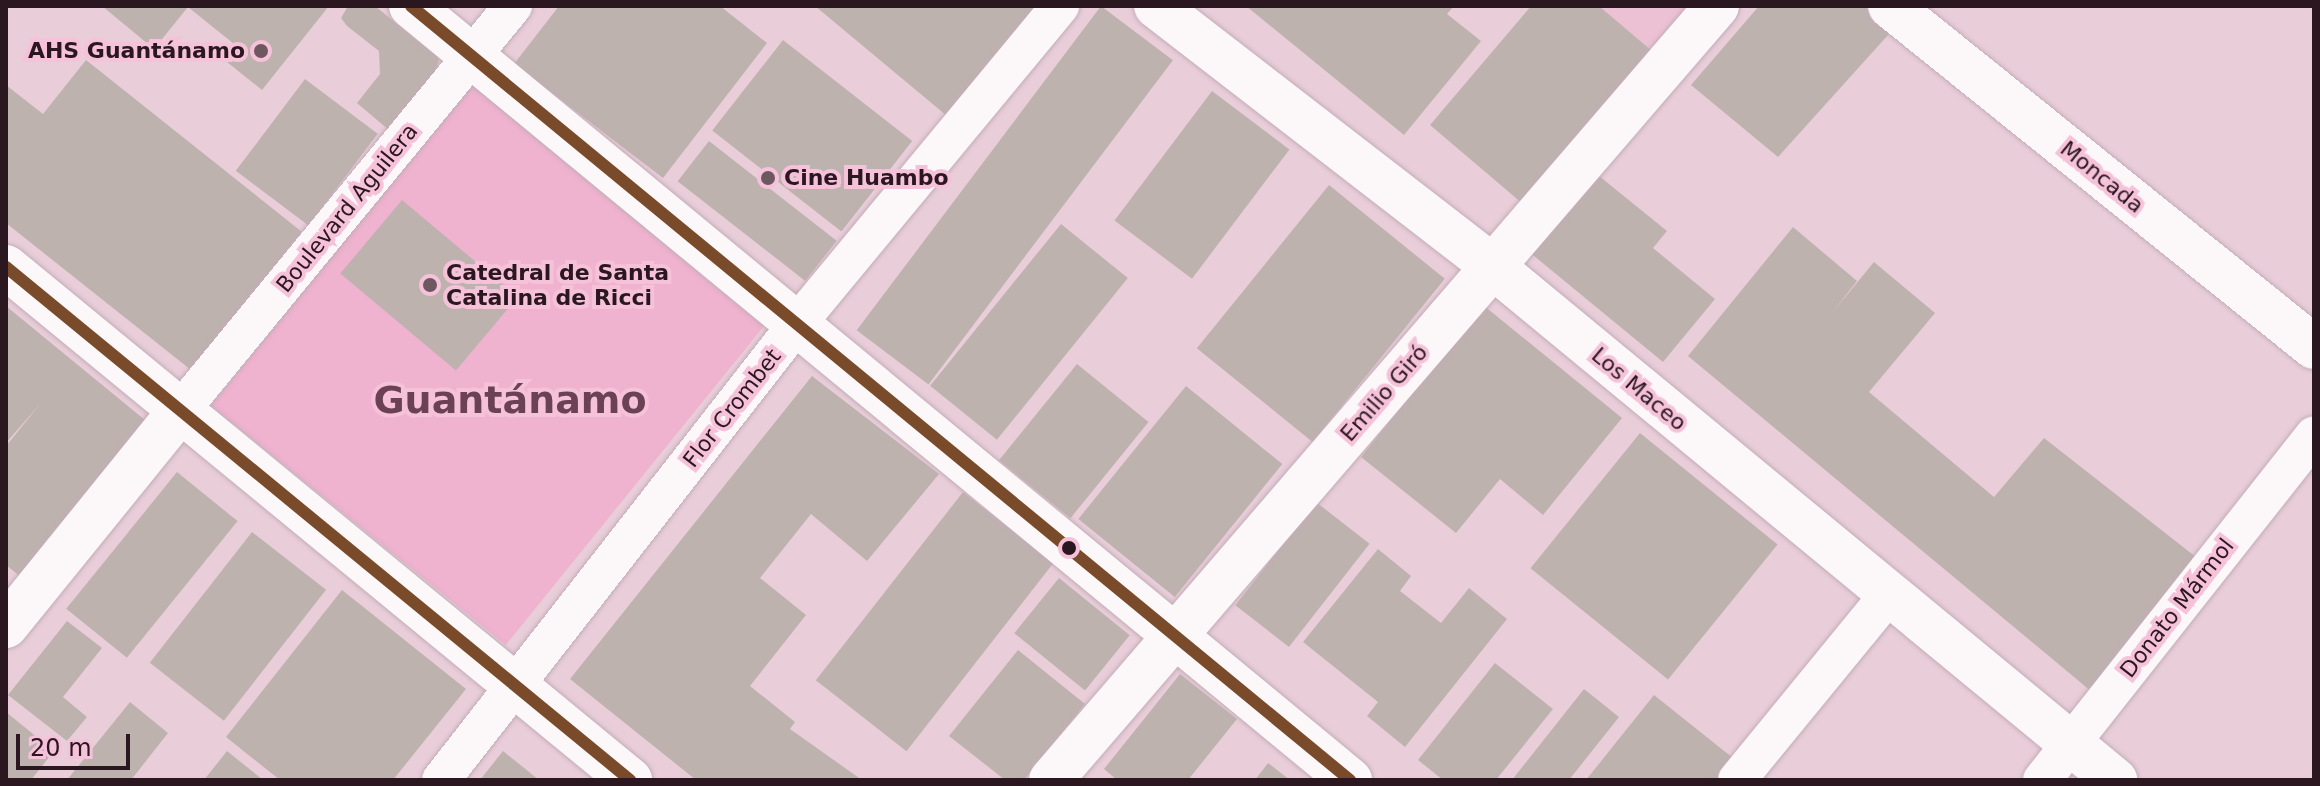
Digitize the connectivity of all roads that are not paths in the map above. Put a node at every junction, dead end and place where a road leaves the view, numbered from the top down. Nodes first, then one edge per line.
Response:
1 (411, 6) edge
2 (513, 6) edge
3 (1060, 6) edge
4 (1156, 6) edge
5 (1717, 6) edge
6 (1890, 6) edge
7 (472, 56) junction
8 (1492, 266) junction
9 (6, 267) edge
10 (797, 324) junction
11 (2314, 347) edge
12 (181, 410) junction
13 (2314, 436) edge
14 (1887, 597) junction
15 (6, 626) edge
16 (1176, 636) junction
17 (517, 687) junction
18 (2070, 743) junction
19 (441, 780) edge
20 (630, 780) edge
21 (1051, 780) edge
22 (1350, 780) edge
23 (1737, 780) edge
24 (2042, 780) edge
25 (2115, 780) edge

1 - 7 main road
2 - 7 street, Boulevard Aguilera
3 - 10 street, Flor Crombet
4 - 8 main road, Los Maceo
5 - 8 main road, Emilio Giró
6 - 11 main road, Moncada
7 - 10 main road
7 - 12 street, Boulevard Aguilera
8 - 14 main road, Los Maceo
8 - 16 main road, Emilio Giró
9 - 12 main road
10 - 16 main road
10 - 17 street, Flor Crombet
12 - 15 main road
12 - 17 main road
13 - 18 street, Donato Mármol
14 - 18 main road, Los Maceo
14 - 23 street
16 - 21 main road, Emilio Giró
16 - 22 main road
17 - 19 street, Flor Crombet
17 - 20 main road
18 - 24 street, Donato Mármol
18 - 25 main road, Los Maceo

